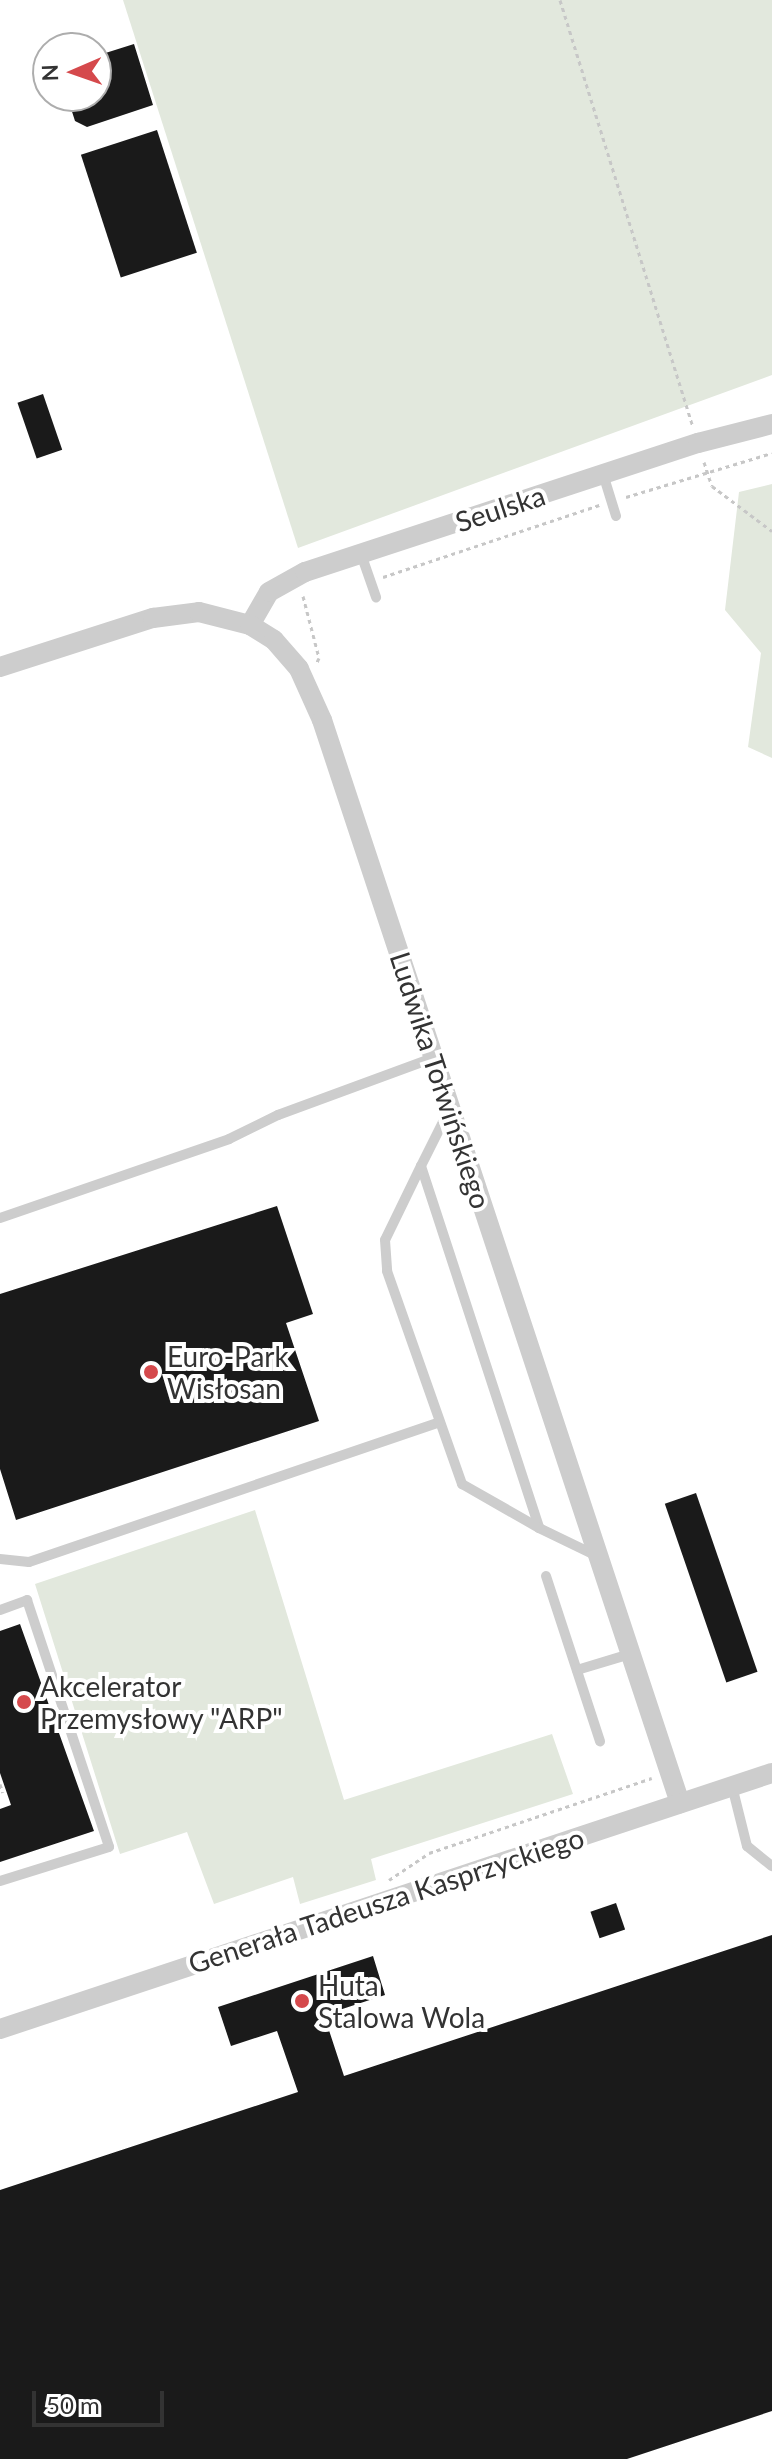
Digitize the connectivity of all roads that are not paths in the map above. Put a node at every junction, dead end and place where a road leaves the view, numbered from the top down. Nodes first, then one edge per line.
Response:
1 (772, 424) edge
2 (603, 474) junction
3 (616, 516) dead end
4 (361, 554) junction
5 (376, 597) dead end
6 (250, 625) junction
7 (0, 667) edge
8 (433, 1058) junction
9 (450, 1108) junction
10 (421, 1166) junction
11 (0, 1218) edge
12 (438, 1423) junction
13 (539, 1528) junction
14 (597, 1556) junction
15 (0, 1559) edge
16 (546, 1576) dead end
17 (0, 1610) edge
18 (630, 1654) junction
19 (577, 1670) junction
20 (600, 1741) dead end
21 (772, 1773) edge
22 (732, 1786) junction
23 (680, 1803) junction
24 (772, 1866) edge
25 (0, 1881) edge
26 (0, 2029) edge

1 - 2 street, Seulska
2 - 3 lane
2 - 4 street, Seulska
4 - 5 lane
4 - 6 street, Seulska
6 - 7 street, Ludwika Tołwińskiego
6 - 8 street, Ludwika Tołwińskiego
8 - 9 street, Ludwika Tołwińskiego
8 - 11 lane
9 - 10 lane
9 - 14 street, Ludwika Tołwińskiego
10 - 12 lane
10 - 13 lane
12 - 13 lane
12 - 15 lane
13 - 14 lane
14 - 18 street, Ludwika Tołwińskiego
16 - 19 lane
17 - 25 lane
18 - 19 lane
18 - 23 street, Ludwika Tołwińskiego
19 - 20 lane
21 - 22 street, Generała Tadeusza Kasprzyckiego
22 - 23 street, Generała Tadeusza Kasprzyckiego
22 - 24 lane
23 - 26 street, Generała Tadeusza Kasprzyckiego

